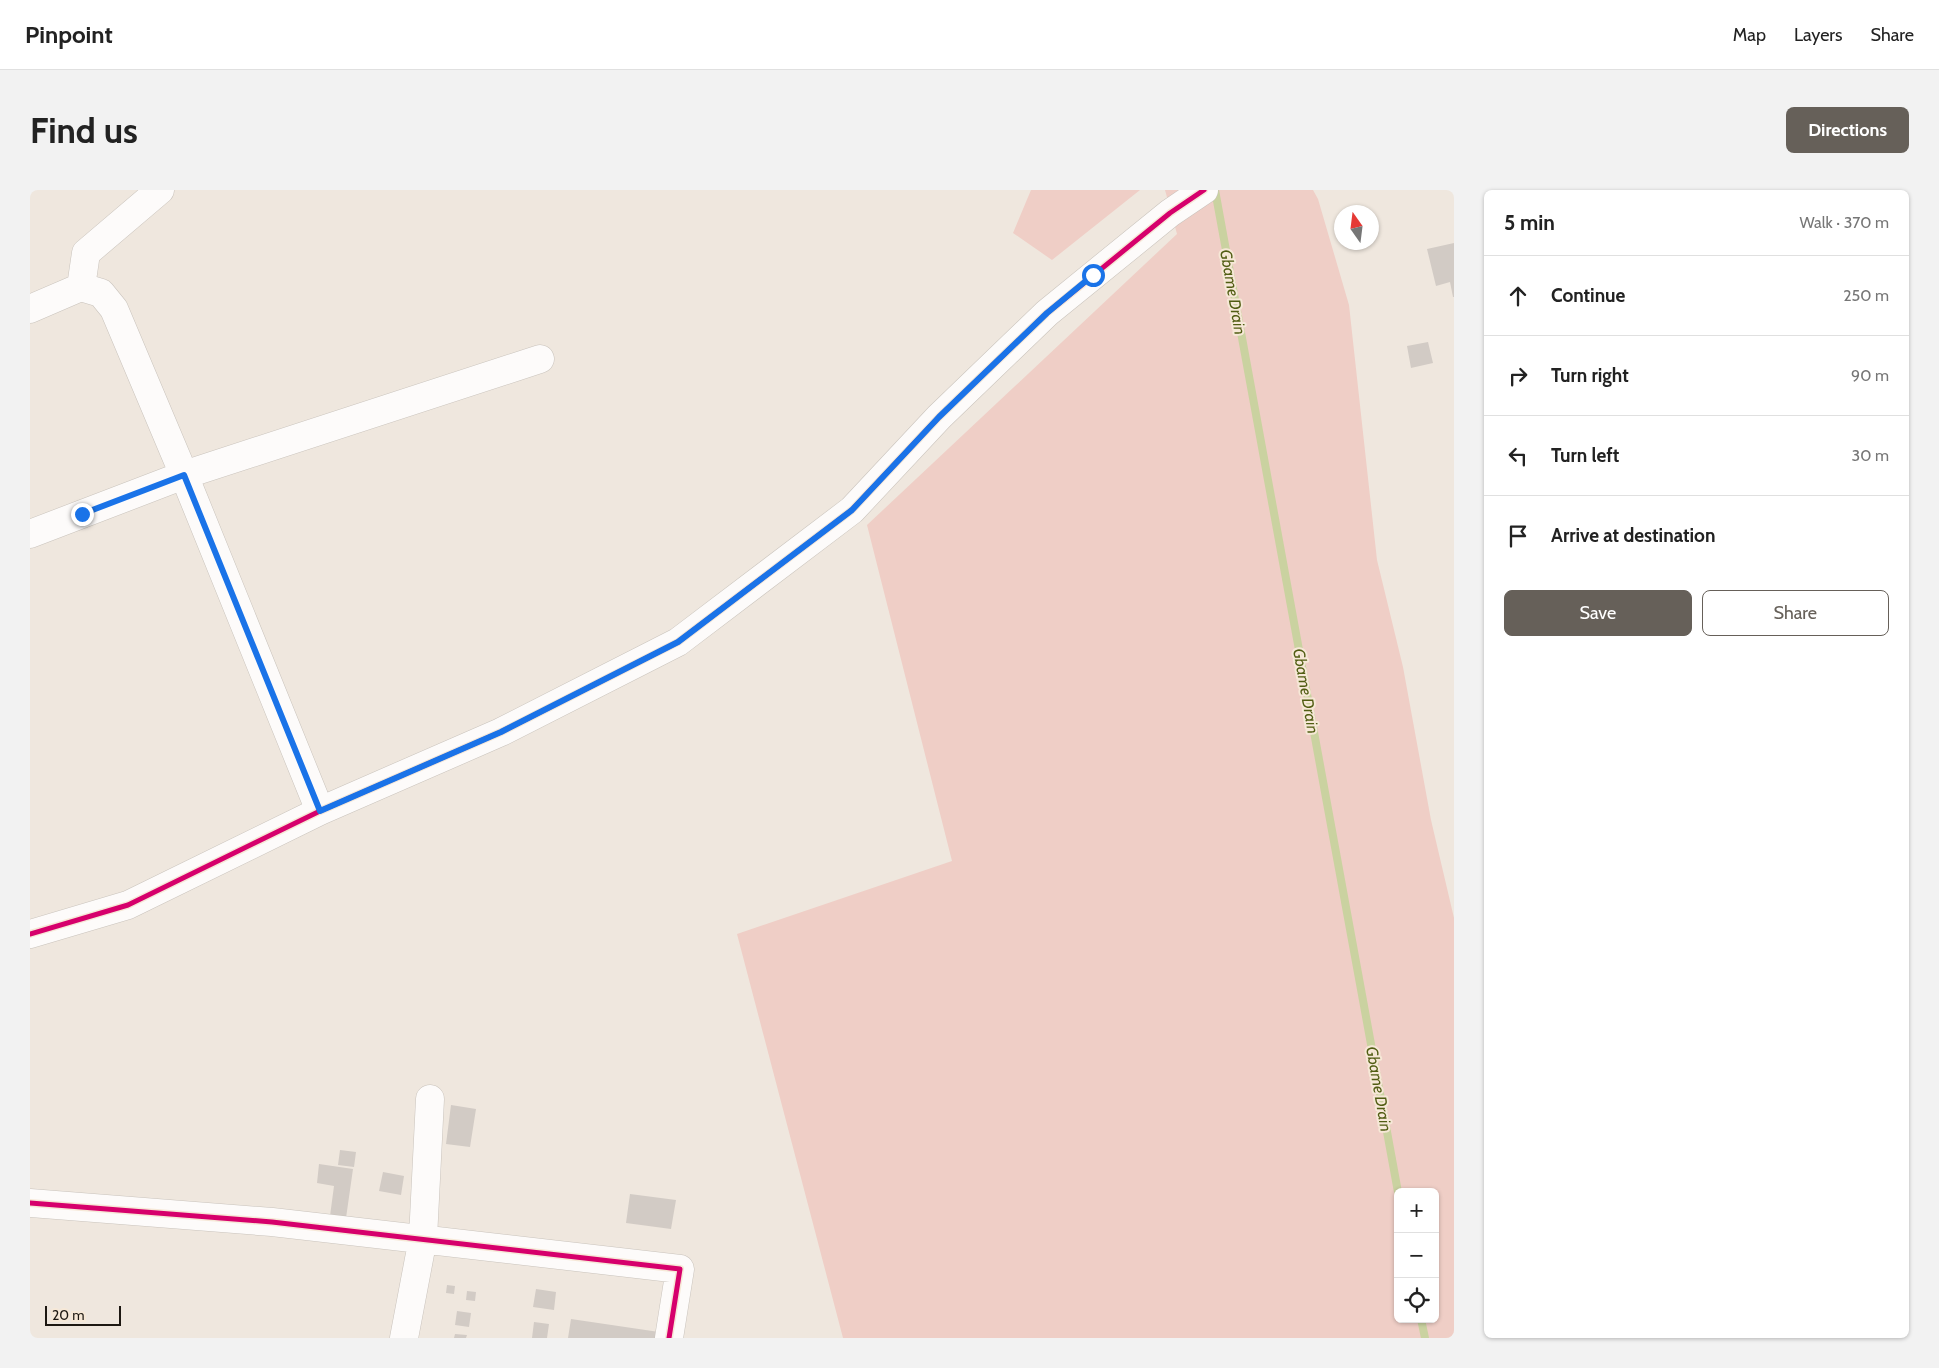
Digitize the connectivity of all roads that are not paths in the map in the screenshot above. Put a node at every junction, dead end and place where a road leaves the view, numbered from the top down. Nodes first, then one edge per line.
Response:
1 (160, 190) edge
2 (1204, 190) edge
3 (81, 288) junction
4 (30, 309) edge
5 (540, 359) dead end
6 (184, 475) junction
7 (30, 534) edge
8 (320, 811) junction
9 (30, 934) edge
10 (430, 1099) dead end
11 (30, 1203) edge
12 (423, 1238) junction
13 (404, 1338) edge
14 (669, 1338) edge

1 - 3 street
2 - 8 street
3 - 4 street
3 - 6 street
5 - 6 street
6 - 7 street
6 - 8 street
8 - 9 street
10 - 12 street
11 - 12 street
12 - 13 street
12 - 14 street

